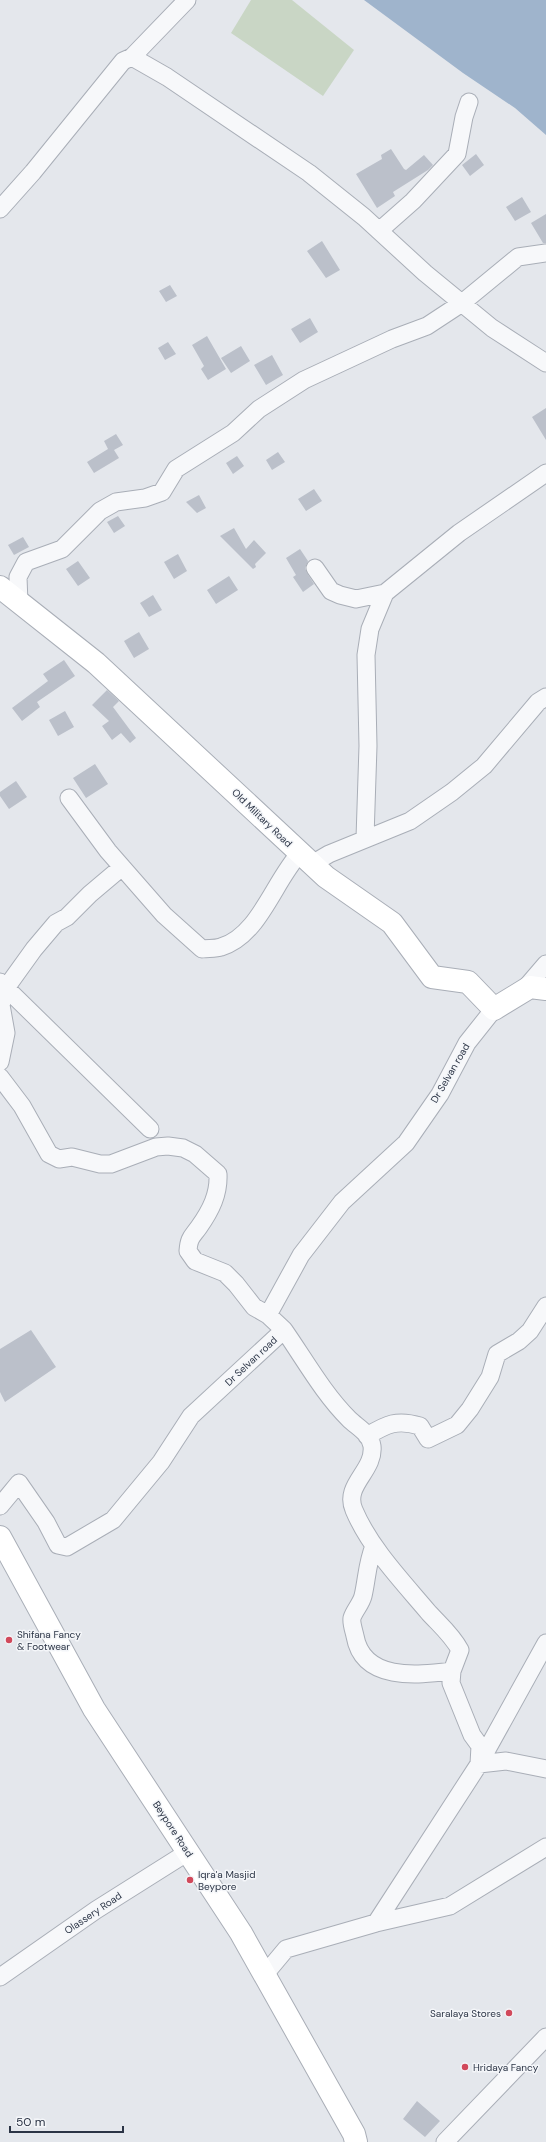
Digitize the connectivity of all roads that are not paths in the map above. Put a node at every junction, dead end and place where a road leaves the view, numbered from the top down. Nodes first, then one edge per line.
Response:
1 (187, 0) edge
2 (132, 57) junction
3 (469, 102) dead end
4 (0, 209) edge
5 (379, 230) junction
6 (546, 253) edge
7 (462, 303) junction
8 (546, 363) edge
9 (546, 473) edge
10 (315, 568) dead end
11 (0, 587) edge
12 (385, 593) junction
13 (19, 603) junction
14 (546, 697) edge
15 (69, 798) dead end
16 (366, 838) junction
17 (306, 859) junction
18 (122, 867) junction
19 (546, 964) edge
20 (3, 985) edge
21 (533, 989) edge
22 (494, 1009) junction
23 (0, 1062) edge
24 (0, 1077) edge
25 (150, 1129) dead end
26 (546, 1306) edge
27 (268, 1315) junction
28 (284, 1330) junction
29 (367, 1436) junction
30 (0, 1506) edge
31 (2, 1545) edge
32 (374, 1546) junction
33 (546, 1643) edge
34 (452, 1671) junction
35 (479, 1764) junction
36 (546, 1769) edge
37 (546, 1847) edge
38 (188, 1852) junction
39 (376, 1923) junction
40 (0, 1977) edge
41 (274, 1992) junction
42 (546, 2037) edge
43 (356, 2142) edge
44 (445, 2142) edge

1 - 2 street
2 - 4 street
2 - 5 street
3 - 5 street
5 - 7 street
6 - 7 street
7 - 8 street
7 - 13 street
9 - 12 street
10 - 12 street
11 - 13 main road, Old Military Road
12 - 16 street
13 - 17 main road, Old Military Road
14 - 16 street
15 - 18 street
16 - 17 street
17 - 18 street
17 - 22 main road, Old Military Road
18 - 20 street
19 - 21 street
20 - 23 street
20 - 25 street
21 - 22 main road
22 - 27 street, Dr Selvan road
24 - 27 street
26 - 29 street
27 - 28 street, Dr Selvan road
28 - 29 street
28 - 30 street, Dr Selvan road
29 - 32 street
31 - 38 main road, Beypore Road
32 - 34 street
32 - 34 street
33 - 35 street
34 - 35 street
35 - 36 street
35 - 39 street
37 - 39 street
38 - 40 street, Olassery Road
38 - 41 main road, Beypore Road
39 - 41 street
41 - 43 main road, Beypore Road
42 - 44 street

